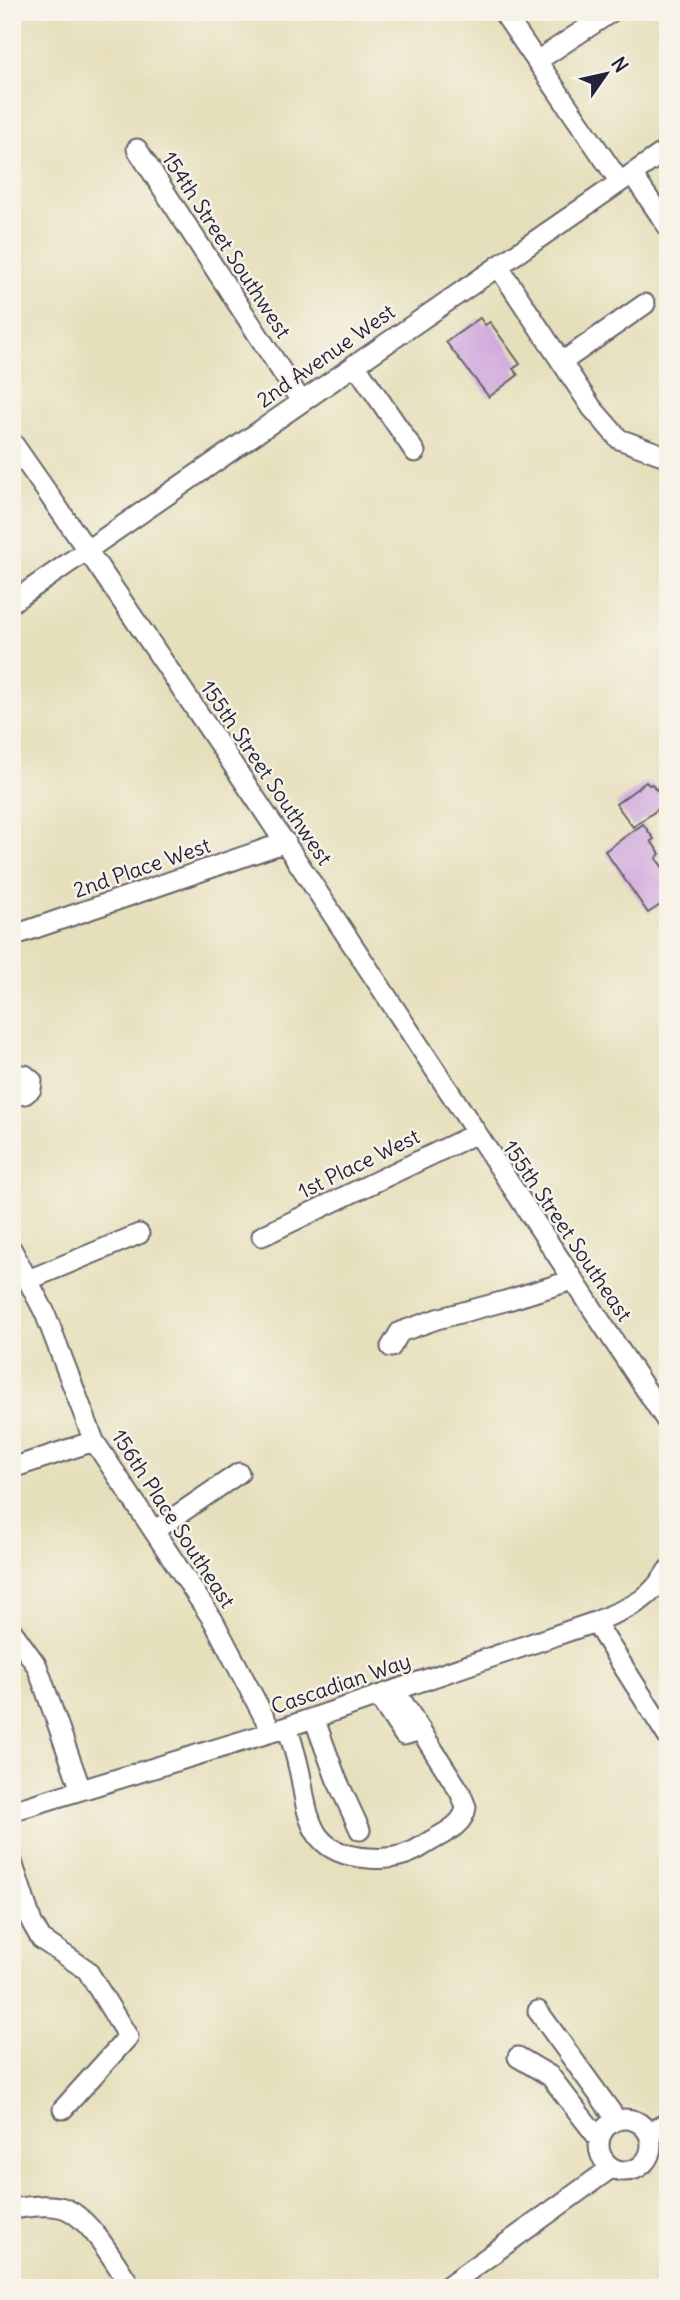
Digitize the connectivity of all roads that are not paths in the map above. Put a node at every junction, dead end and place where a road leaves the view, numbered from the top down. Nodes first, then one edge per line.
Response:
1 (503, 12) edge
2 (611, 12) edge
3 (537, 61) junction
4 (136, 149) dead end
5 (668, 149) edge
6 (626, 178) junction
7 (668, 227) edge
8 (498, 265) junction
9 (645, 304) dead end
10 (562, 362) junction
11 (355, 364) junction
12 (301, 401) junction
13 (12, 442) edge
14 (415, 452) dead end
15 (668, 457) edge
16 (87, 550) junction
17 (12, 602) edge
18 (286, 842) junction
19 (12, 936) edge
20 (12, 1075) edge
21 (12, 1096) edge
22 (475, 1134) junction
23 (139, 1234) dead end
24 (262, 1236) dead end
25 (12, 1250) edge
26 (28, 1280) junction
27 (573, 1280) junction
28 (391, 1347) dead end
29 (668, 1423) edge
30 (94, 1441) junction
31 (12, 1468) edge
32 (239, 1473) dead end
33 (154, 1531) junction
34 (668, 1570) edge
35 (595, 1622) junction
36 (12, 1631) edge
37 (387, 1693) junction
38 (314, 1718) junction
39 (279, 1729) junction
40 (668, 1737) edge
41 (81, 1790) junction
42 (12, 1811) edge
43 (360, 1829) dead end
44 (12, 1862) edge
45 (538, 2011) dead end
46 (518, 2057) dead end
47 (63, 2109) dead end
48 (617, 2120) junction
49 (668, 2122) edge
50 (648, 2133) junction
51 (600, 2139) junction
52 (611, 2168) junction
53 (12, 2209) edge
54 (132, 2288) edge
55 (445, 2288) edge

1 - 3 street
2 - 3 street
3 - 6 street
4 - 12 street, 154th Street Southwest
5 - 6 street, 2nd Avenue West
6 - 7 street
6 - 8 street, 2nd Avenue West
8 - 10 street
8 - 11 street, 2nd Avenue West
9 - 10 street
10 - 15 street
11 - 12 street, 2nd Avenue West
11 - 14 street
12 - 16 street, 2nd Avenue West
13 - 16 street, 155th Street Southwest
16 - 17 street, 2nd Avenue West
16 - 18 street, 155th Street Southwest
18 - 19 street, 2nd Place West
18 - 22 street, 155th Street Southwest
20 - 21 street
22 - 24 street, 1st Place West
22 - 27 street, 155th Street Southeast
23 - 26 street
25 - 26 street, 156th Place Southeast
26 - 30 street, 156th Place Southeast
27 - 28 street
27 - 29 street, 155th Street Southeast
30 - 31 street
30 - 33 street, 156th Place Southeast
32 - 33 street
33 - 39 street, 156th Place Southeast
34 - 35 street, Cascadian Way
35 - 37 street, Cascadian Way
35 - 40 street
36 - 41 street
37 - 38 street, Cascadian Way
37 - 39 street, 156th Place Southeast
38 - 39 street, Cascadian Way
38 - 43 street
39 - 41 street, Cascadian Way
41 - 42 street, Cascadian Way
44 - 47 street
45 - 48 street
46 - 51 street
48 - 50 street
48 - 51 street
49 - 50 street
50 - 52 street
51 - 52 street
52 - 55 street
53 - 54 street

